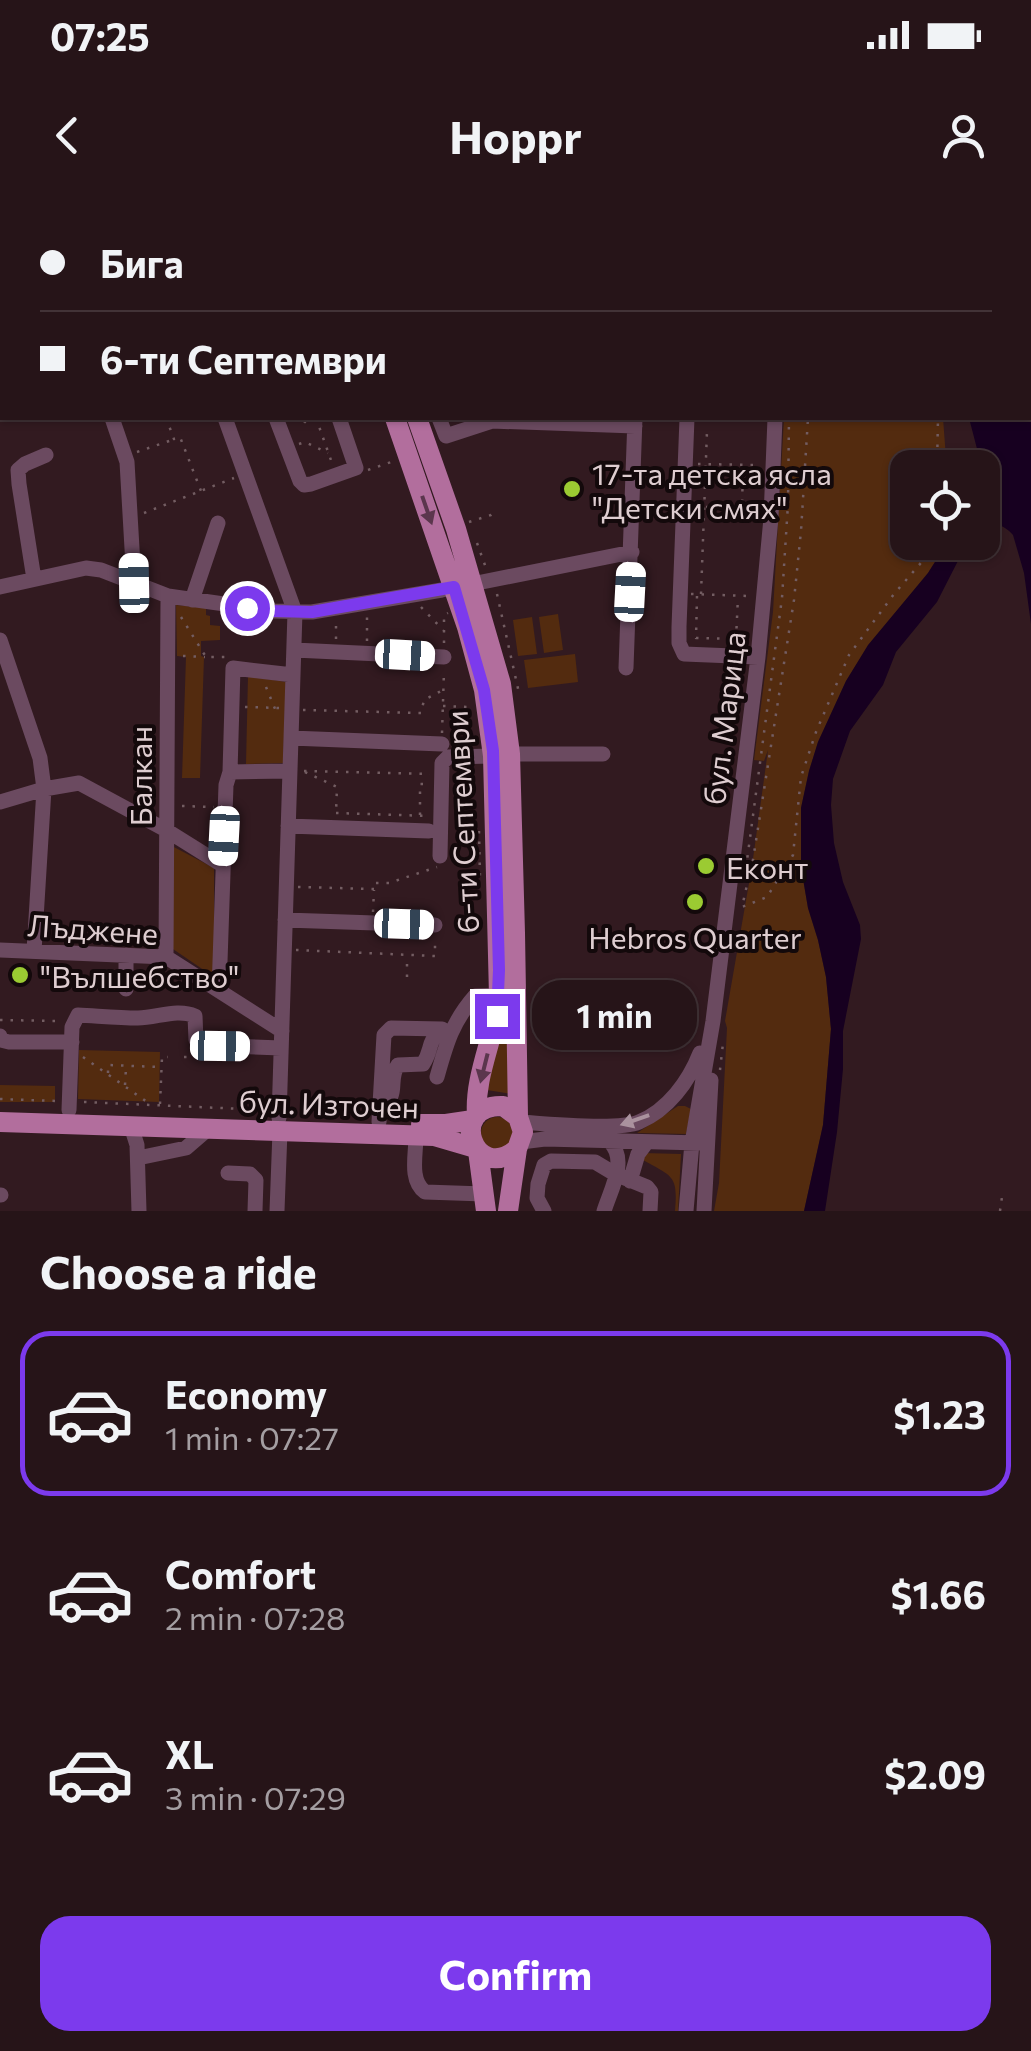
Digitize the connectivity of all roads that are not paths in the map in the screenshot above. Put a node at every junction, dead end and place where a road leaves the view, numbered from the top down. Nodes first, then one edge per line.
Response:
1 (113, 420) edge
2 (226, 420) edge
3 (277, 420) edge
4 (340, 420) edge
5 (396, 420) edge
6 (418, 420) edge
7 (440, 420) edge
8 (687, 420) edge
9 (775, 420) edge
10 (573, 421) edge
11 (635, 422) edge
12 (46, 456) dead end
13 (218, 523) dead end
14 (632, 552) junction
15 (34, 579) junction
16 (134, 583) junction
17 (463, 585) junction
18 (0, 587) edge
19 (192, 600) junction
20 (168, 602) junction
21 (294, 612) junction
22 (0, 640) edge
23 (294, 650) junction
24 (444, 657) road end
25 (758, 657) junction
26 (626, 668) dead end
27 (293, 676) junction
28 (18, 692) junction
29 (0, 700) edge
30 (291, 738) junction
31 (442, 744) road end
32 (603, 754) dead end
33 (502, 755) junction
34 (290, 771) junction
35 (230, 772) junction
36 (44, 789) junction
37 (0, 802) edge
38 (288, 826) junction
39 (166, 830) junction
40 (429, 831) dead end
41 (440, 861) road end
42 (222, 865) junction
43 (285, 920) junction
44 (436, 924) road end
45 (0, 950) edge
46 (34, 950) junction
47 (126, 955) junction
48 (166, 957) junction
49 (126, 990) dead end
50 (219, 991) junction
51 (499, 995) junction
52 (713, 1021) junction
53 (446, 1031) junction
54 (0, 1036) edge
55 (281, 1040) junction
56 (72, 1045) junction
57 (436, 1077) dead end
58 (668, 1102) junction
59 (69, 1106) junction
60 (0, 1108) edge
61 (705, 1112) junction
62 (380, 1114) junction
63 (475, 1117) junction
64 (280, 1120) junction
65 (0, 1122) edge
66 (131, 1126) junction
67 (208, 1129) junction
68 (519, 1132) junction
69 (416, 1136) junction
70 (610, 1142) junction
71 (647, 1142) junction
72 (700, 1143) junction
73 (477, 1149) junction
74 (138, 1158) junction
75 (228, 1173) dead end
76 (617, 1175) junction
77 (485, 1203) edge
78 (138, 1211) edge
79 (255, 1211) edge
80 (277, 1211) edge
81 (508, 1211) edge
82 (544, 1211) edge
83 (603, 1211) edge
84 (650, 1211) edge
85 (686, 1211) edge
86 (704, 1211) edge

1 - 16 street
2 - 21 street
3 - 4 street
5 -> 17 main road, 6-ти Септември
6 - 17 main road, 6-ти Септември
7 - 10 street
8 - 25 street
9 - 25 street, бул. Марица
10 - 11 street
11 - 14 street
12 - 15 street
13 - 19 street
14 - 17 street
14 - 26 street
15 - 16 street
15 - 18 street
16 - 20 street
17 - 21 street
17 - 33 main road, 6-ти Септември
19 - 20 street
19 - 21 street
20 - 39 street, Балкан
21 - 23 street
22 - 28 street
23 - 24 street
23 - 27 street
25 - 52 street, бул. Марица
27 - 30 street
27 - 35 street
28 - 29 street
28 - 36 street
30 - 31 street
30 - 34 street
32 - 33 street
33 - 41 street
33 - 51 main road, 6-ти Септември
33 - 68 main road, 6-ти Септември
34 - 35 street
34 - 38 street
35 - 42 street
36 - 37 street
36 - 39 street
36 - 46 street
38 - 40 street
38 - 43 street
39 - 42 street
39 - 48 street, Балкан
42 - 50 street
43 - 44 street
43 - 55 street
45 - 46 street, Лъджене
46 - 47 street, Лъджене
47 - 48 street, Лъджене
47 - 49 street
48 - 50 street, Лъджене
50 - 55 street, Лъджене
51 - 53 street
51 -> 63 main road, 6-ти Септември
52 - 58 street
52 - 61 street, бул. Марица
53 - 57 street
53 - 62 street
53 - 62 street
54 - 56 street
55 - 56 street
55 - 64 street
56 - 59 street
58 - 61 street
58 -> 68 street
59 - 60 main road, бул. Източен
59 - 64 main road, бул. Източен
61 - 72 street, бул. Марица
62 - 63 main road, бул. Източен
62 - 64 main road, бул. Източен
63 - 68 main road
63 - 73 main road, 6-ти Септември
64 - 67 main road, бул. Източен
64 - 69 main road, бул. Източен
64 - 80 street
65 - 66 main road, бул. Източен
66 - 67 main road, бул. Източен
66 - 74 street
67 - 74 street
68 - 70 street
68 - 73 main road
68 - 81 main road, 6-ти Септември
69 - 73 main road, бул. Източен
69 - 77 street
70 - 71 street
70 - 76 street
71 - 72 street
71 - 76 street
72 - 85 street
72 - 86 street
73 - 77 main road, 6-ти Септември
74 - 78 street
75 - 79 street
76 - 82 street
76 - 83 street
76 - 84 street

